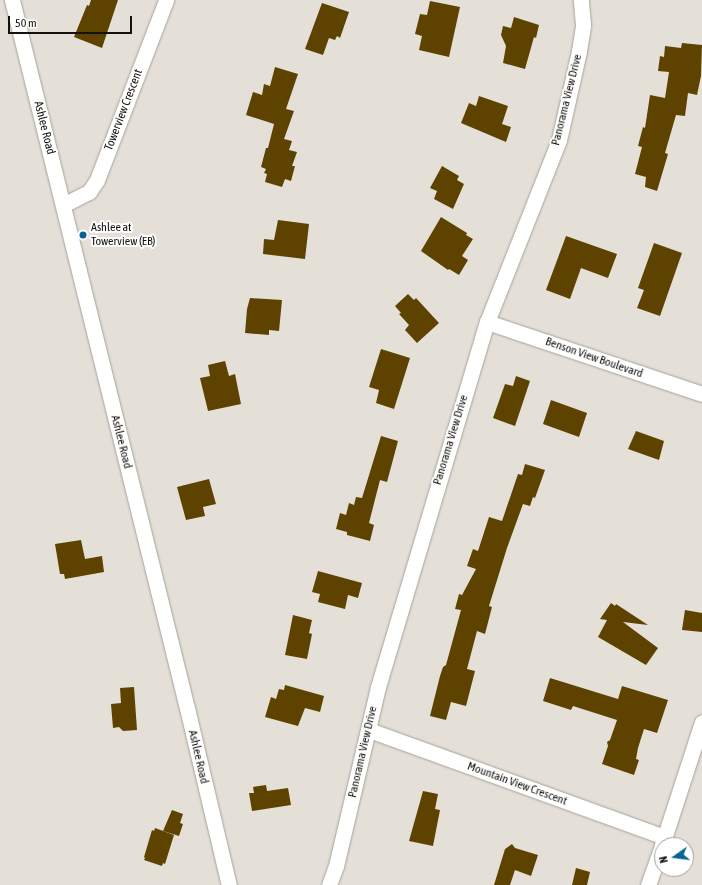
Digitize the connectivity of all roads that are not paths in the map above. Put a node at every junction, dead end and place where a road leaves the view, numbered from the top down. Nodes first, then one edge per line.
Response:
1 (12, 0) edge
2 (166, 0) edge
3 (581, 0) edge
4 (63, 205) junction
5 (487, 322) junction
6 (702, 394) edge
7 (702, 722) edge
8 (369, 730) junction
9 (665, 837) edge
10 (654, 840) edge
11 (654, 868) edge
12 (229, 885) edge
13 (329, 885) edge
14 (648, 885) edge

1 - 4 street, Ashlee Road
2 - 4 street, Towerview Crescent
3 - 5 street, Panorama View Drive
4 - 12 street, Ashlee Road
5 - 6 street, Benson View Boulevard
5 - 8 street, Panorama View Drive
7 - 9 street
8 - 10 street, Mountain View Crescent
8 - 13 street, Panorama View Drive
11 - 14 street

